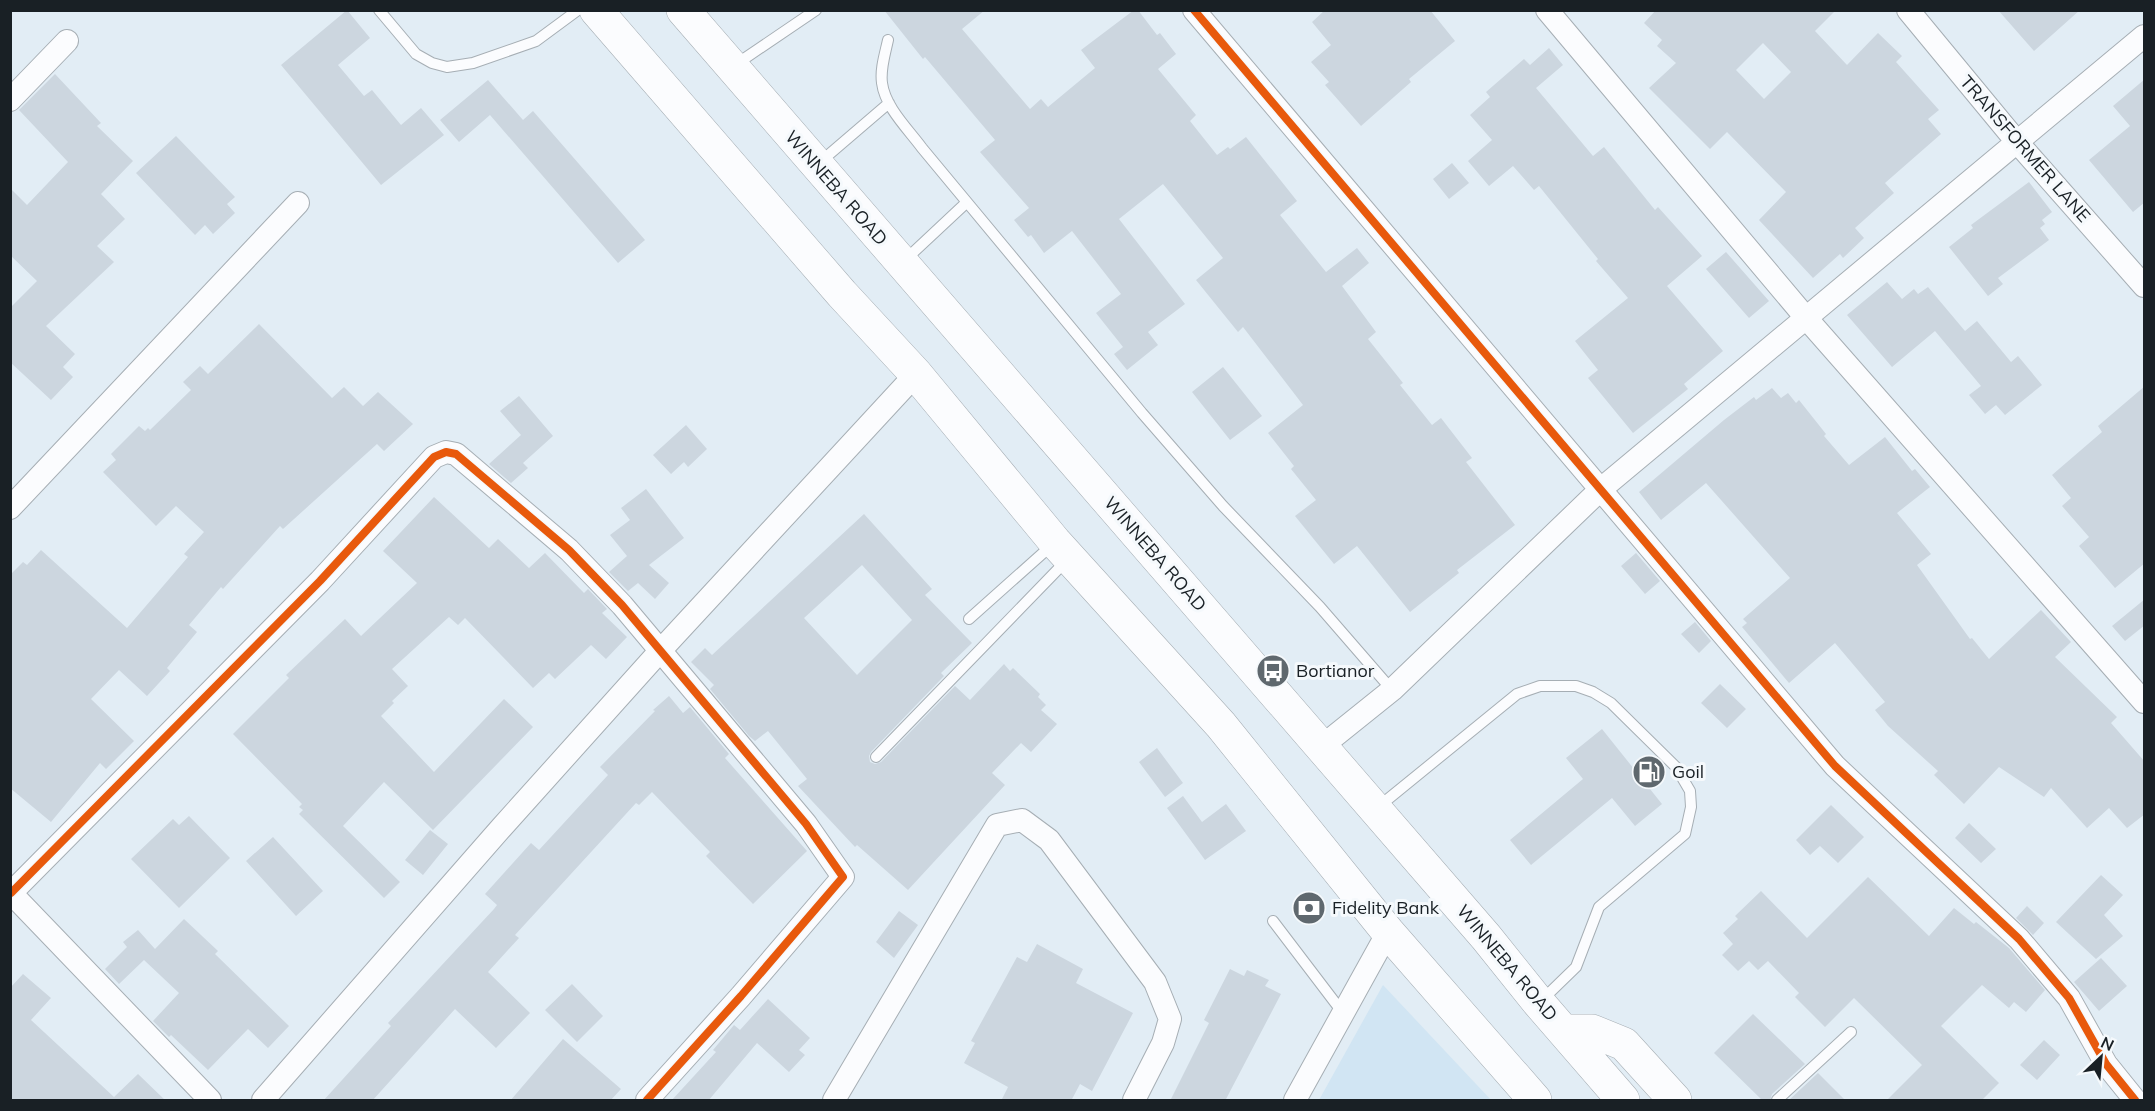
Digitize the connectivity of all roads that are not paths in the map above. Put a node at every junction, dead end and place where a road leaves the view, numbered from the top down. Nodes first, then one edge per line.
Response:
1 (380, 10) edge
2 (578, 10) edge
3 (596, 10) edge
4 (683, 10) edge
5 (1194, 10) edge
6 (1547, 10) edge
7 (1908, 10) edge
8 (808, 12) edge
9 (2145, 36) edge
10 (888, 40) dead end
11 (67, 41) dead end
12 (732, 67) junction
13 (10, 100) edge
14 (889, 103) junction
15 (2017, 142) junction
16 (816, 165) junction
17 (298, 203) dead end
18 (966, 203) junction
19 (902, 263) junction
20 (2145, 286) edge
21 (1807, 319) junction
22 (916, 374) junction
23 (1601, 489) junction
24 (10, 508) edge
25 (1062, 550) junction
26 (969, 619) dead end
27 (660, 651) junction
28 (1392, 690) junction
29 (2145, 702) edge
30 (1321, 747) junction
31 (876, 757) dead end
32 (1375, 810) junction
33 (11, 892) edge
34 (1273, 921) dead end
35 (1388, 932) junction
36 (1539, 1003) junction
37 (1343, 1013) junction
38 (1564, 1030) junction
39 (1851, 1032) dead end
40 (210, 1101) edge
41 (263, 1101) edge
42 (647, 1101) edge
43 (834, 1101) edge
44 (1134, 1101) edge
45 (1295, 1101) edge
46 (1535, 1101) edge
47 (1623, 1101) edge
48 (1675, 1101) edge
49 (1777, 1101) edge
50 (2135, 1101) edge

1 - 2 lane
3 - 22 highway
4 - 12 highway, WINNEBA ROAD
5 - 23 street
6 - 21 street
7 - 15 street, TRANSFORMER LANE
8 - 12 lane
9 - 15 street
10 - 14 lane
11 - 13 street
12 - 16 highway, WINNEBA ROAD
14 - 16 lane
14 - 18 lane
15 - 20 street, TRANSFORMER LANE
15 - 21 street
16 - 19 highway, WINNEBA ROAD
17 - 24 street
18 - 19 lane
18 - 28 lane
19 - 30 highway, WINNEBA ROAD
21 - 23 street
21 - 29 street
22 - 25 highway
22 - 27 street
23 - 28 street
23 - 50 street
25 - 26 lane
25 - 31 lane
25 - 35 highway
27 - 33 street
27 - 41 street
27 - 42 street
28 - 30 street
30 - 32 highway, WINNEBA ROAD
32 - 36 highway, WINNEBA ROAD
32 - 36 lane
33 - 40 street
34 - 37 lane
35 - 37 street
35 - 46 highway
36 - 38 highway, WINNEBA ROAD
37 - 45 street
38 - 47 highway, WINNEBA ROAD
38 - 48 highway
39 - 49 lane
43 - 44 street

